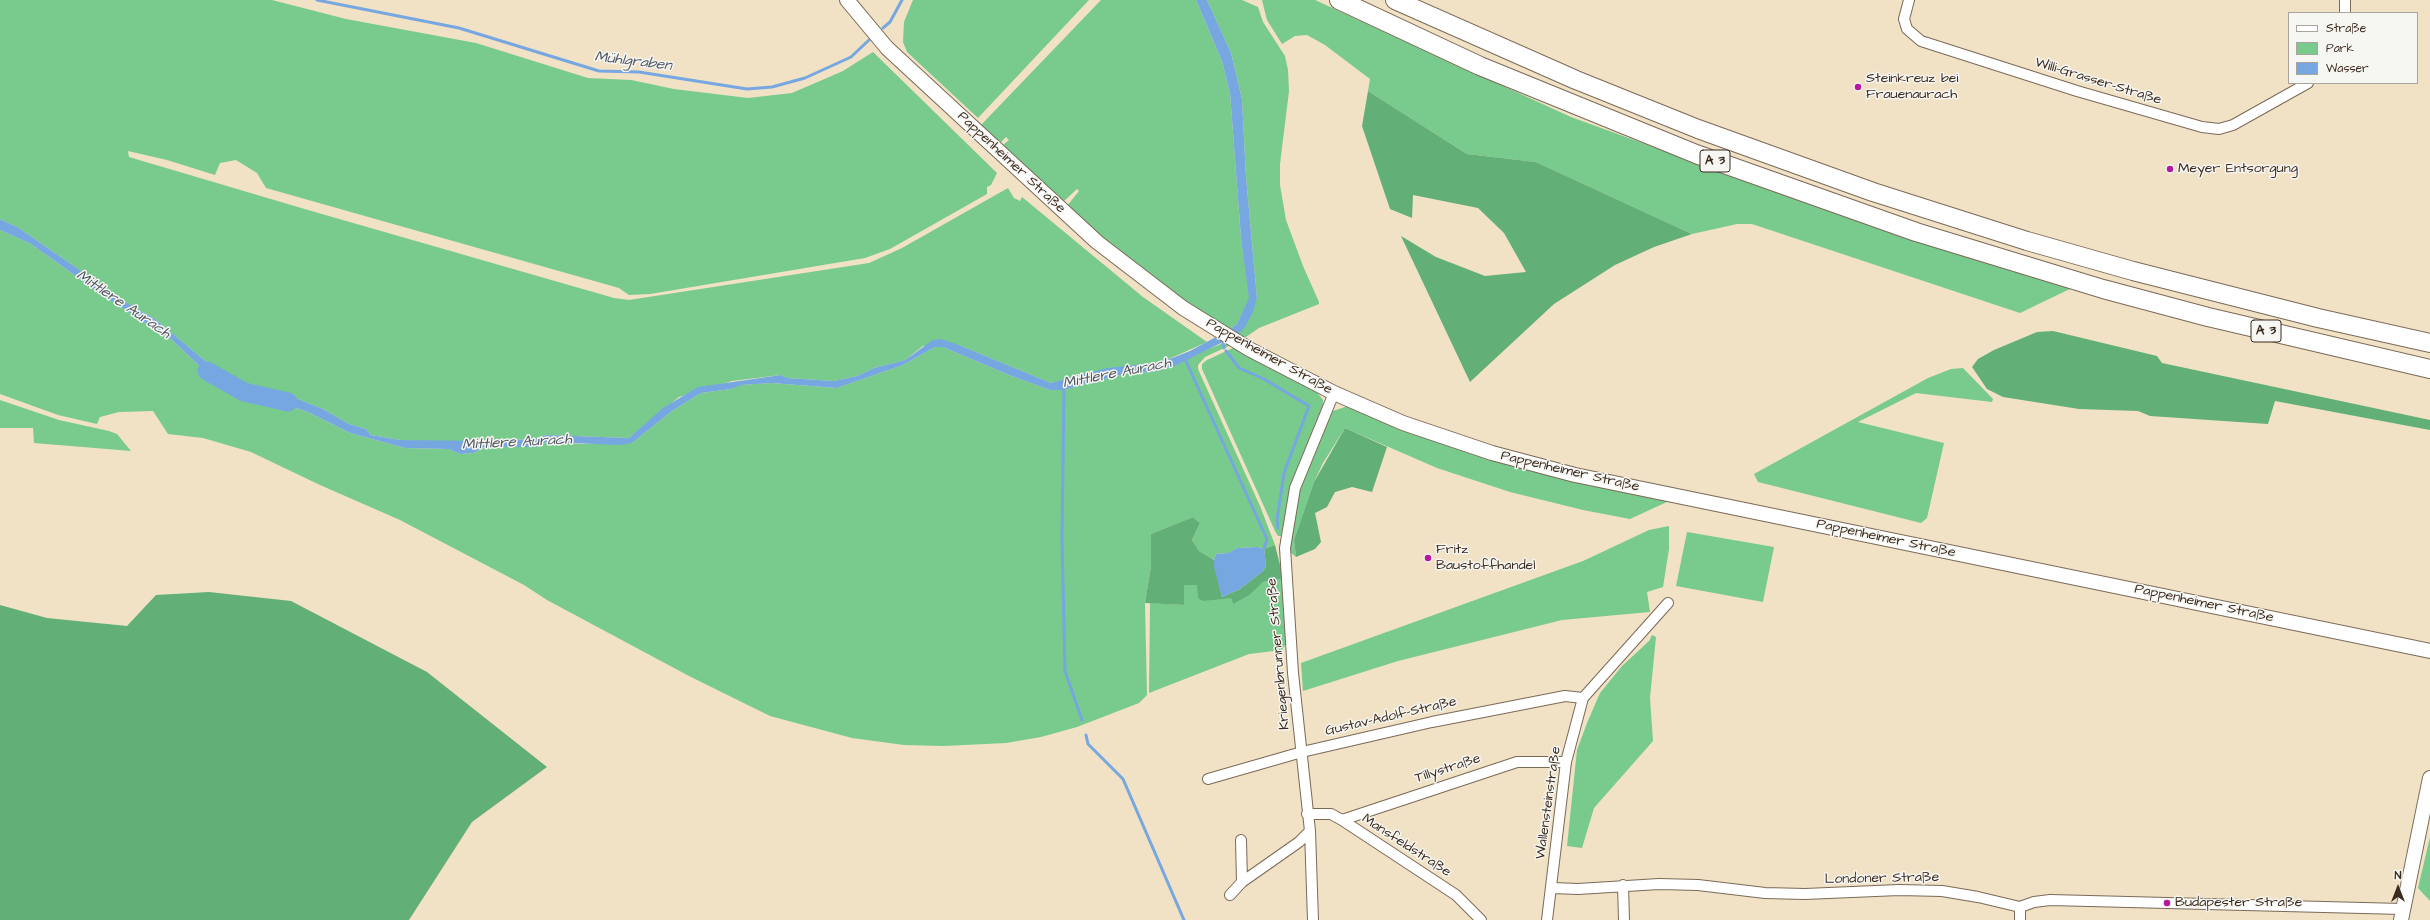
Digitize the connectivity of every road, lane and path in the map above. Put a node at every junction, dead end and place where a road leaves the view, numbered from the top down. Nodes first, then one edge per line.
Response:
1 (847, 0) edge
2 (1339, 0) edge
3 (1396, 0) edge
4 (1909, 0) edge
5 (2345, 0) edge
6 (2345, 12) edge
7 (2306, 84) edge
8 (2430, 343) edge
9 (2430, 369) edge
10 (1334, 393) junction
11 (1668, 603) dead end
12 (2430, 651) edge
13 (1583, 698) junction
14 (1302, 752) junction
15 (1566, 762) junction
16 (2430, 778) edge
17 (1208, 780) dead end
18 (1307, 814) junction
19 (1342, 820) junction
20 (1310, 831) junction
21 (1241, 840) dead end
22 (1242, 882) junction
23 (1623, 885) junction
24 (1552, 888) junction
25 (1230, 895) dead end
26 (2020, 908) junction
27 (2402, 915) edge
28 (1313, 920) edge
29 (1481, 920) edge
30 (1547, 920) edge
31 (1624, 920) edge
32 (2020, 920) edge

1 - 10 street, Pappenheimer Straße
2 - 9 highway, A 3
3 - 8 highway, A 3
4 - 7 street, Willi-Grasser-Straße
5 - 6 street
10 - 12 street, Pappenheimer Straße
10 - 14 street, Kriegenbrunner Straße
11 - 13 street, Wallensteinstraße
13 - 14 street, Gustav-Adolf-Straße
13 - 15 street, Wallensteinstraße
14 - 17 street, Gustav-Adolf-Straße
14 - 18 street, Kriegenbrunner Straße
15 - 19 street, Tillystraße
15 - 24 street, Wallensteinstraße
16 - 27 street
18 - 19 street, Mansfeldstraße
18 - 20 street, Kriegenbrunner Straße
19 - 29 street, Mansfeldstraße
20 - 22 street
20 - 28 street, Kriegenbrunner Straße
21 - 22 street
22 - 25 street
23 - 24 street, Londoner Straße
23 - 26 street, Londoner Straße
23 - 31 street
24 - 30 street, Wallensteinstraße
26 - 27 street
26 - 32 street

